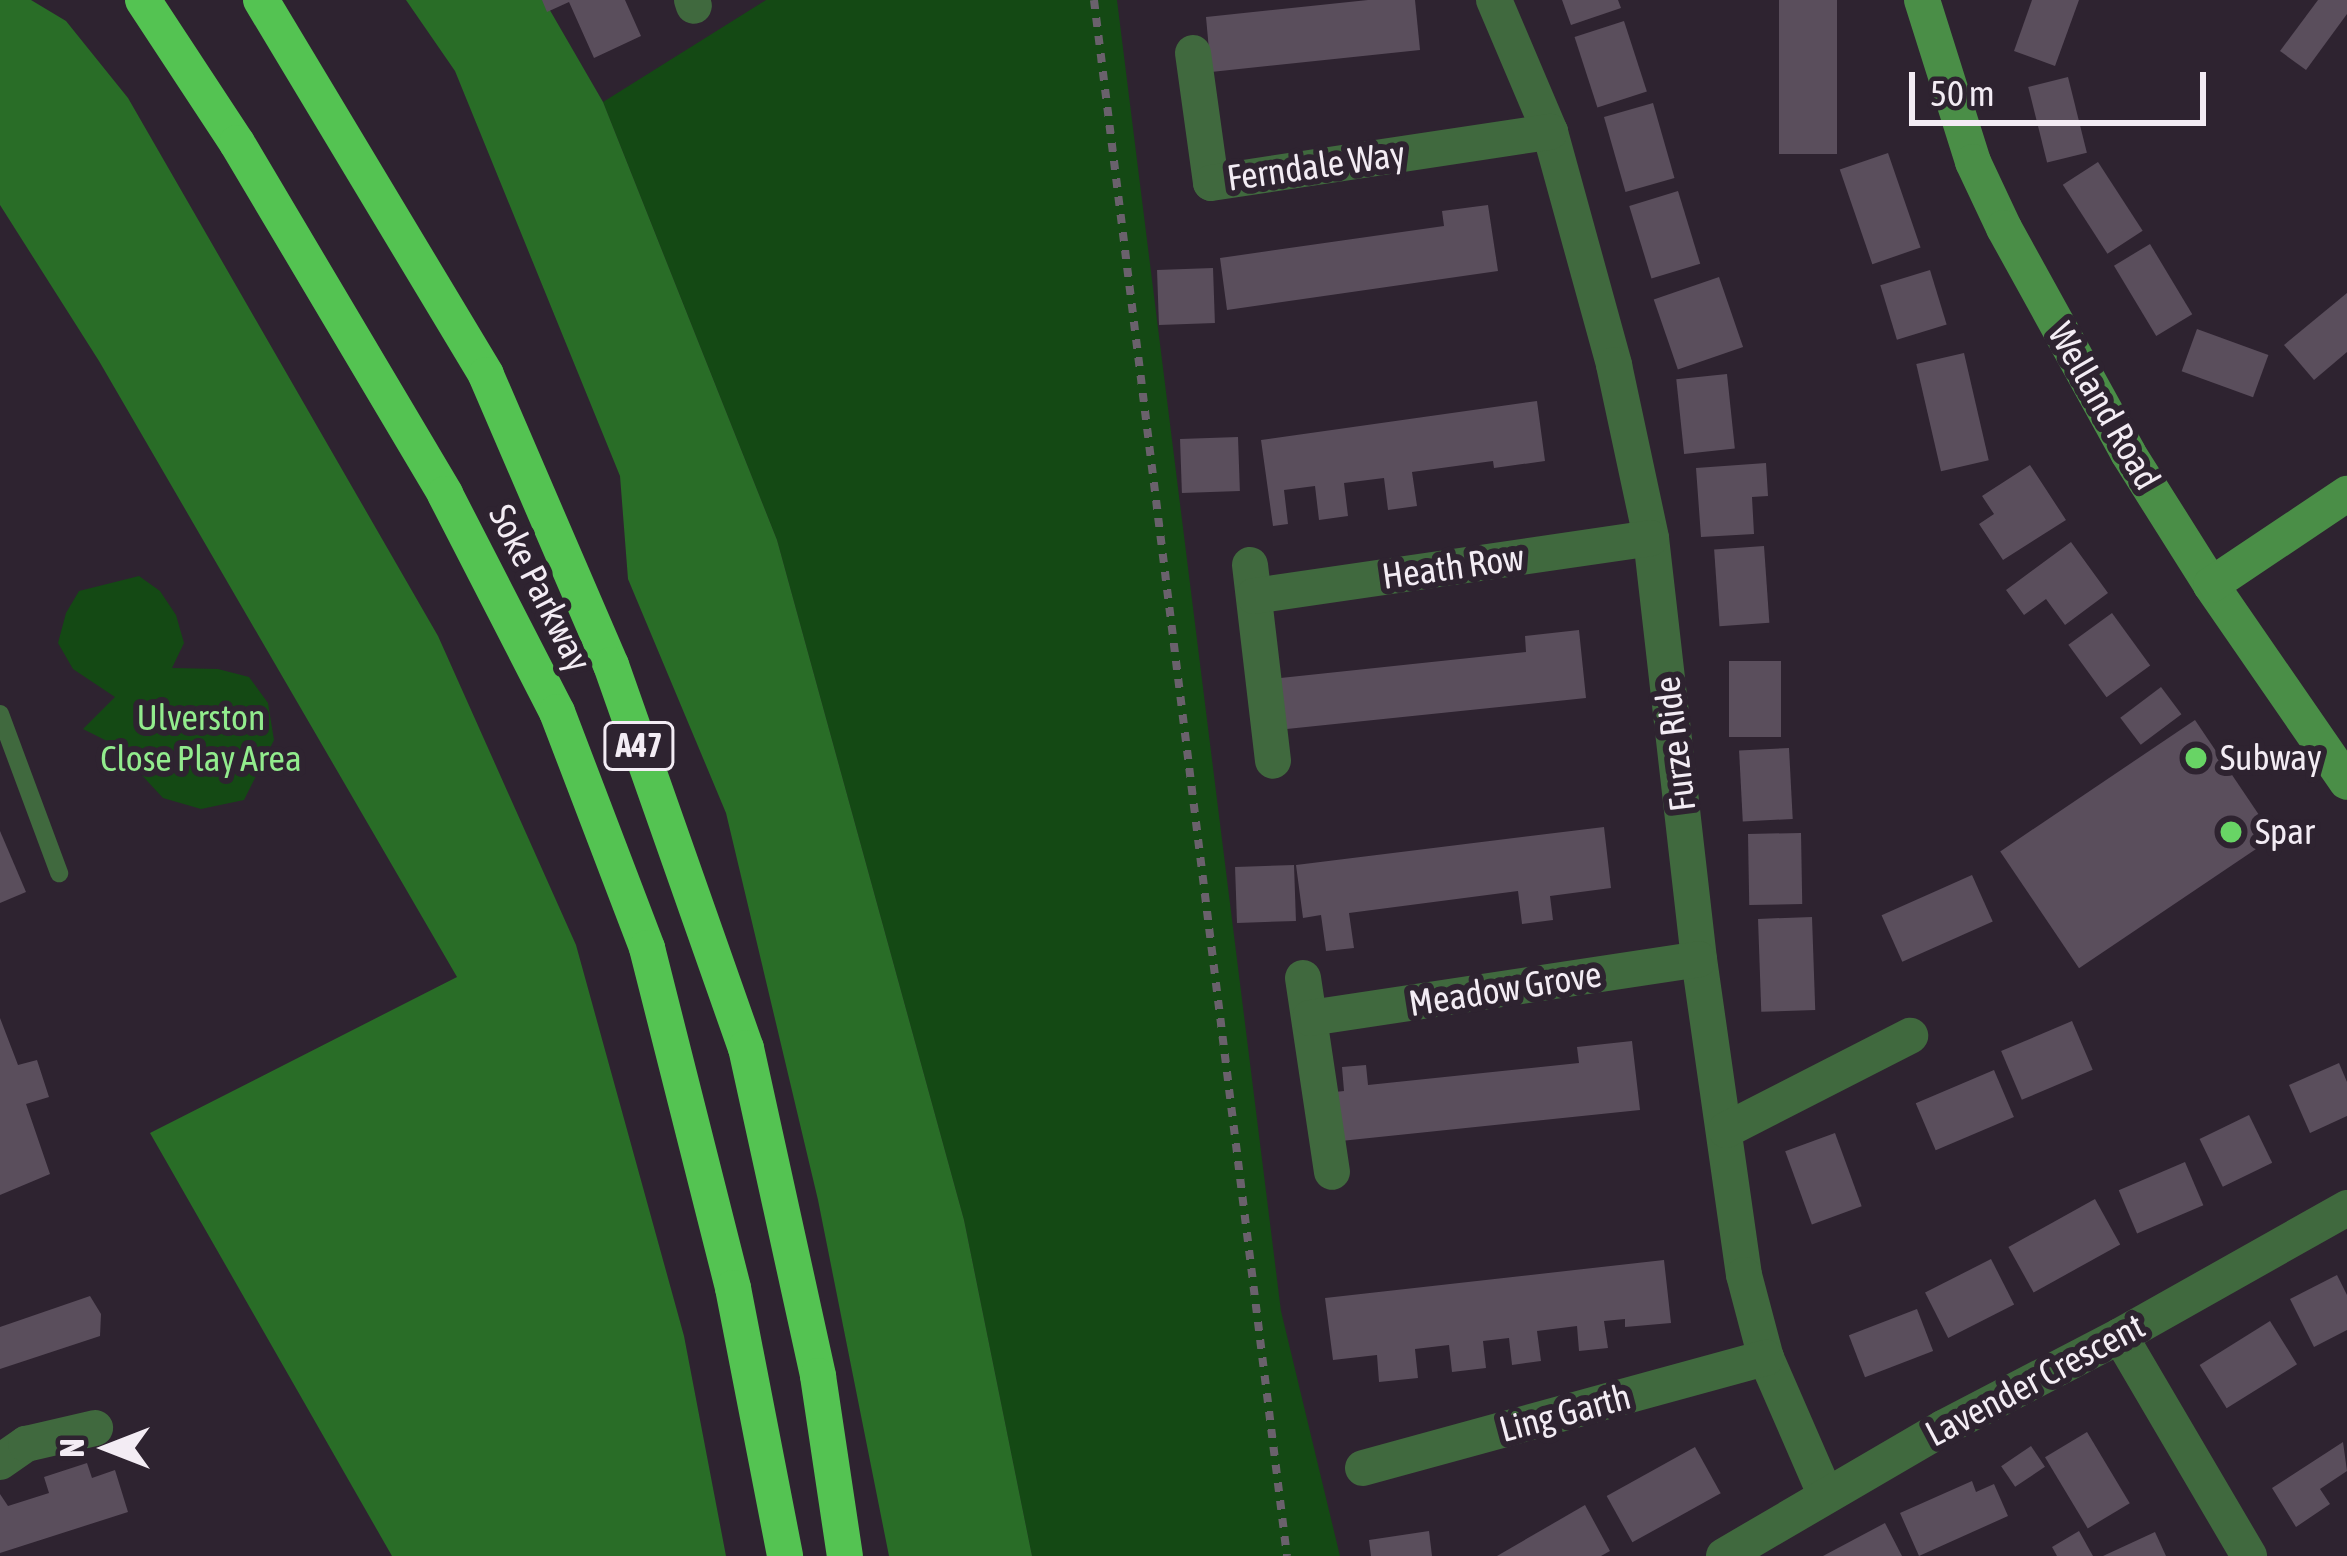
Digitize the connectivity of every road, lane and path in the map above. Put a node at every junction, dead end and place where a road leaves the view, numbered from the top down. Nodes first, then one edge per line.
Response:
1 (142, 0) edge
2 (261, 0) edge
3 (1094, 0) edge
4 (1495, 0) edge
5 (1922, 0) edge
6 (1193, 53) dead end
7 (1550, 132) junction
8 (2347, 494) edge
9 (1651, 538) junction
10 (2211, 585) junction
11 (0, 714) edge
12 (1273, 761) dead end
13 (2347, 782) edge
14 (59, 873) dead end
15 (1699, 959) junction
16 (1303, 978) dead end
17 (1310, 1018) junction
18 (1910, 1036) dead end
19 (1726, 1130) junction
20 (1332, 1172) dead end
21 (2347, 1208) edge
22 (2120, 1336) junction
23 (1766, 1358) junction
24 (95, 1428) dead end
25 (0, 1462) edge
26 (1364, 1468) dead end
27 (1825, 1495) junction
28 (785, 1556) edge
29 (845, 1556) edge
30 (1287, 1556) edge
31 (1724, 1556) edge
32 (2249, 1556) edge

1 - 28 highway, Soke Parkway / A47
2 - 29 highway, Soke Parkway / A47
3 - 30 path
4 - 7 street, Furze Ride
5 - 10 street, Welland Road
6 - 7 street, Ferndale Way
7 - 9 street, Furze Ride
8 - 10 street
9 - 12 street, Heath Row
9 - 15 street, Furze Ride
10 - 13 street, Welland Road
11 - 14 lane
15 - 17 street, Meadow Grove
15 - 19 street, Furze Ride
16 - 17 street
17 - 20 street
18 - 19 street
19 - 23 street, Furze Ride
21 - 22 street, Lavender Crescent
22 - 27 street, Lavender Crescent
22 - 32 street
23 - 26 street, Ling Garth
23 - 27 street, Furze Ride
24 - 25 street
27 - 31 street, Lavender Crescent

